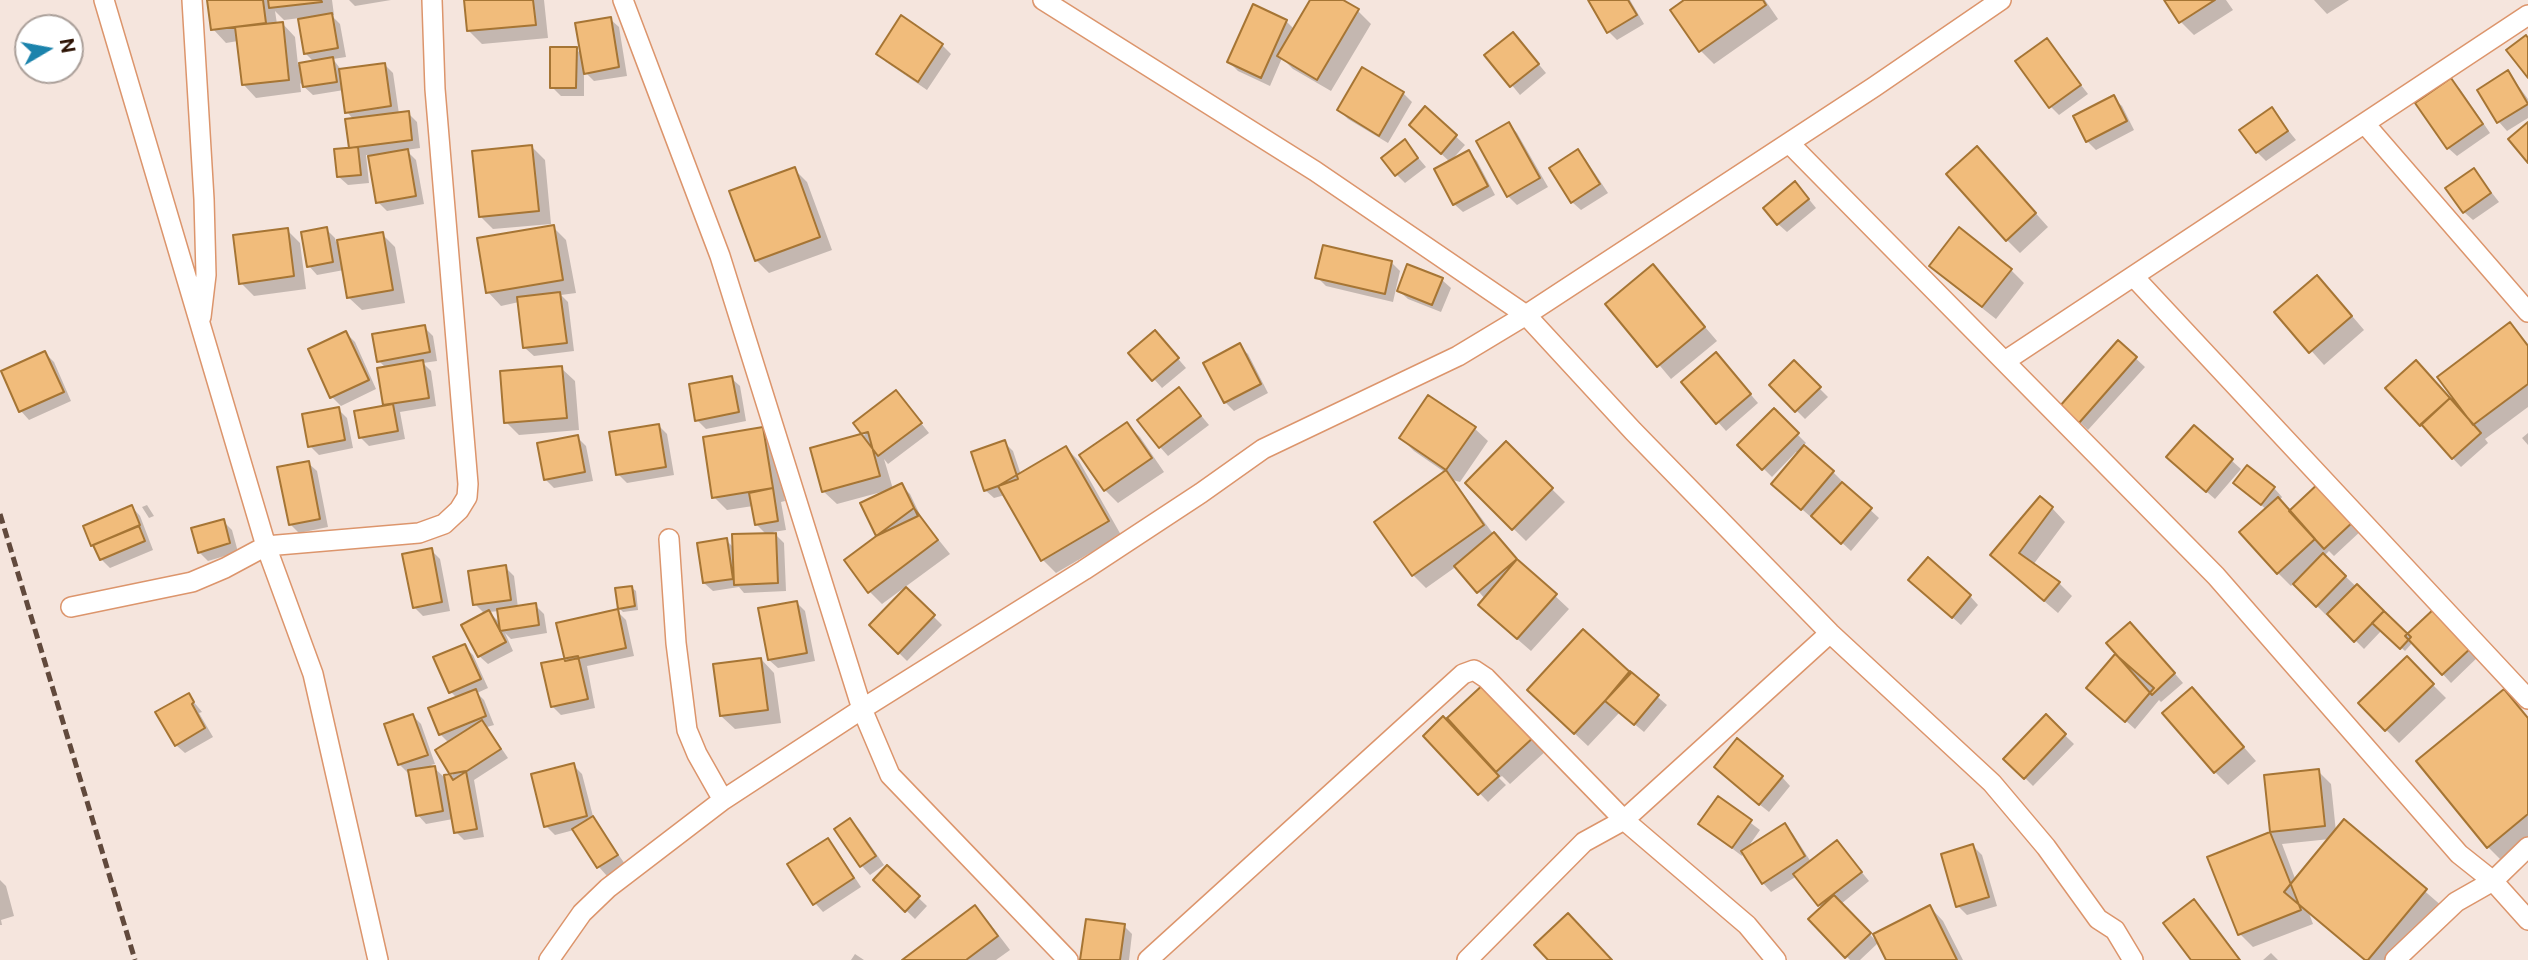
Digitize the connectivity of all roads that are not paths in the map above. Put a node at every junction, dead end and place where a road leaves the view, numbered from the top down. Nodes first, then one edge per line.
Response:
1 (104, 0) edge
2 (192, 0) edge
3 (432, 0) edge
4 (623, 0) edge
5 (1043, 0) edge
6 (2001, 0) edge
7 (2528, 15) edge
8 (2365, 124) junction
9 (1789, 143) junction
10 (2134, 277) junction
11 (2528, 312) edge
12 (1526, 315) junction
13 (200, 325) junction
14 (2005, 361) junction
15 (668, 540) dead end
16 (266, 546) junction
17 (71, 607) dead end
18 (1830, 633) junction
19 (2528, 699) edge
20 (863, 709) junction
21 (723, 800) junction
22 (1624, 820) junction
23 (2528, 847) edge
24 (2493, 881) junction
25 (2528, 920) edge
26 (378, 960) edge
27 (549, 960) edge
28 (1068, 960) edge
29 (1148, 960) edge
30 (1467, 960) edge
31 (1776, 960) edge
32 (2133, 960) edge
33 (2395, 960) edge

1 - 13 street
2 - 13 street
3 - 16 street
4 - 20 street
5 - 12 street
6 - 9 street
7 - 8 street
8 - 10 street
8 - 11 street
9 - 12 street
9 - 14 street
10 - 14 street
10 - 19 street
12 - 18 street
12 - 20 street
13 - 16 street
14 - 24 street
15 - 21 street
16 - 17 street
16 - 26 street
18 - 22 street
18 - 32 street
20 - 21 street
20 - 28 street
21 - 27 street
22 - 29 street
22 - 30 street
22 - 31 street
23 - 24 street
24 - 25 street
24 - 33 street

